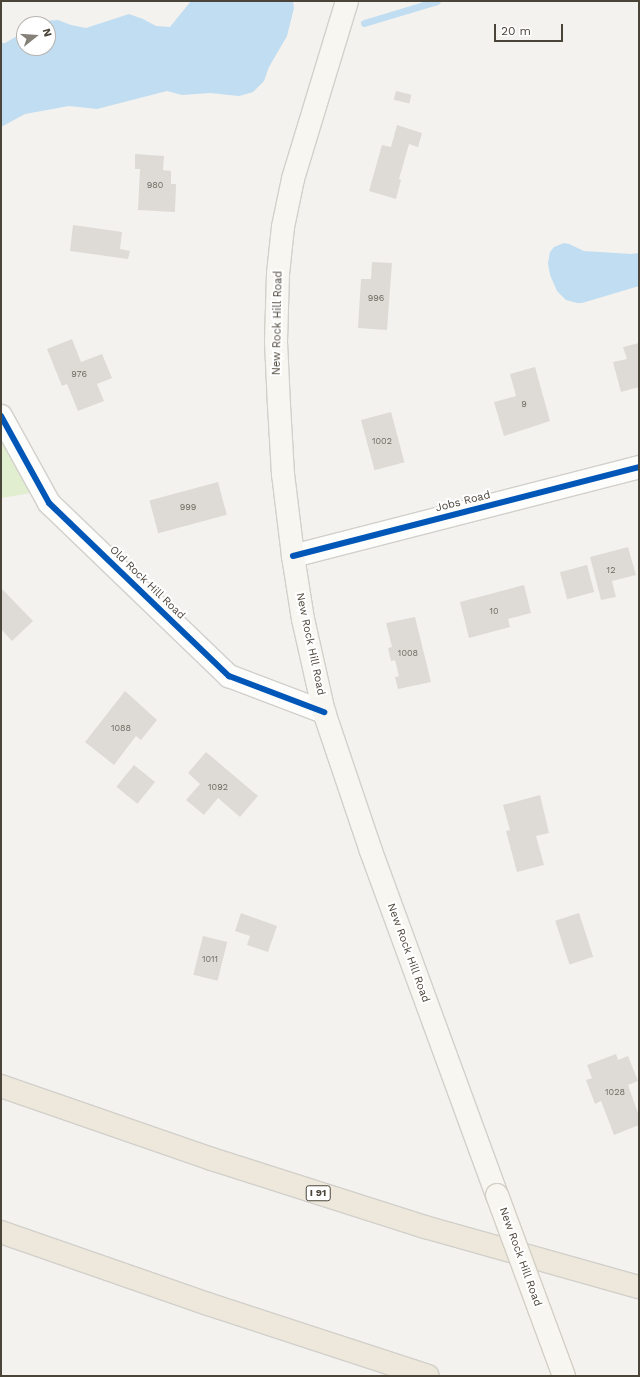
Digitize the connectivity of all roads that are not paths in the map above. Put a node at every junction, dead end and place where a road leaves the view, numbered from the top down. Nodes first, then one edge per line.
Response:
1 (347, 1) edge
2 (1, 416) edge
3 (639, 467) edge
4 (293, 556) junction
5 (324, 712) junction
6 (1, 1086) edge
7 (1, 1232) edge
8 (639, 1287) edge
9 (428, 1376) edge
10 (564, 1376) edge

1 - 4 main road, New Rock Hill Road
2 - 5 street, Old Rock Hill Road
3 - 4 street, Jobs Road
4 - 5 main road, New Rock Hill Road
5 - 10 main road, New Rock Hill Road, bridge
6 - 8 highway, I 91
7 - 9 highway

